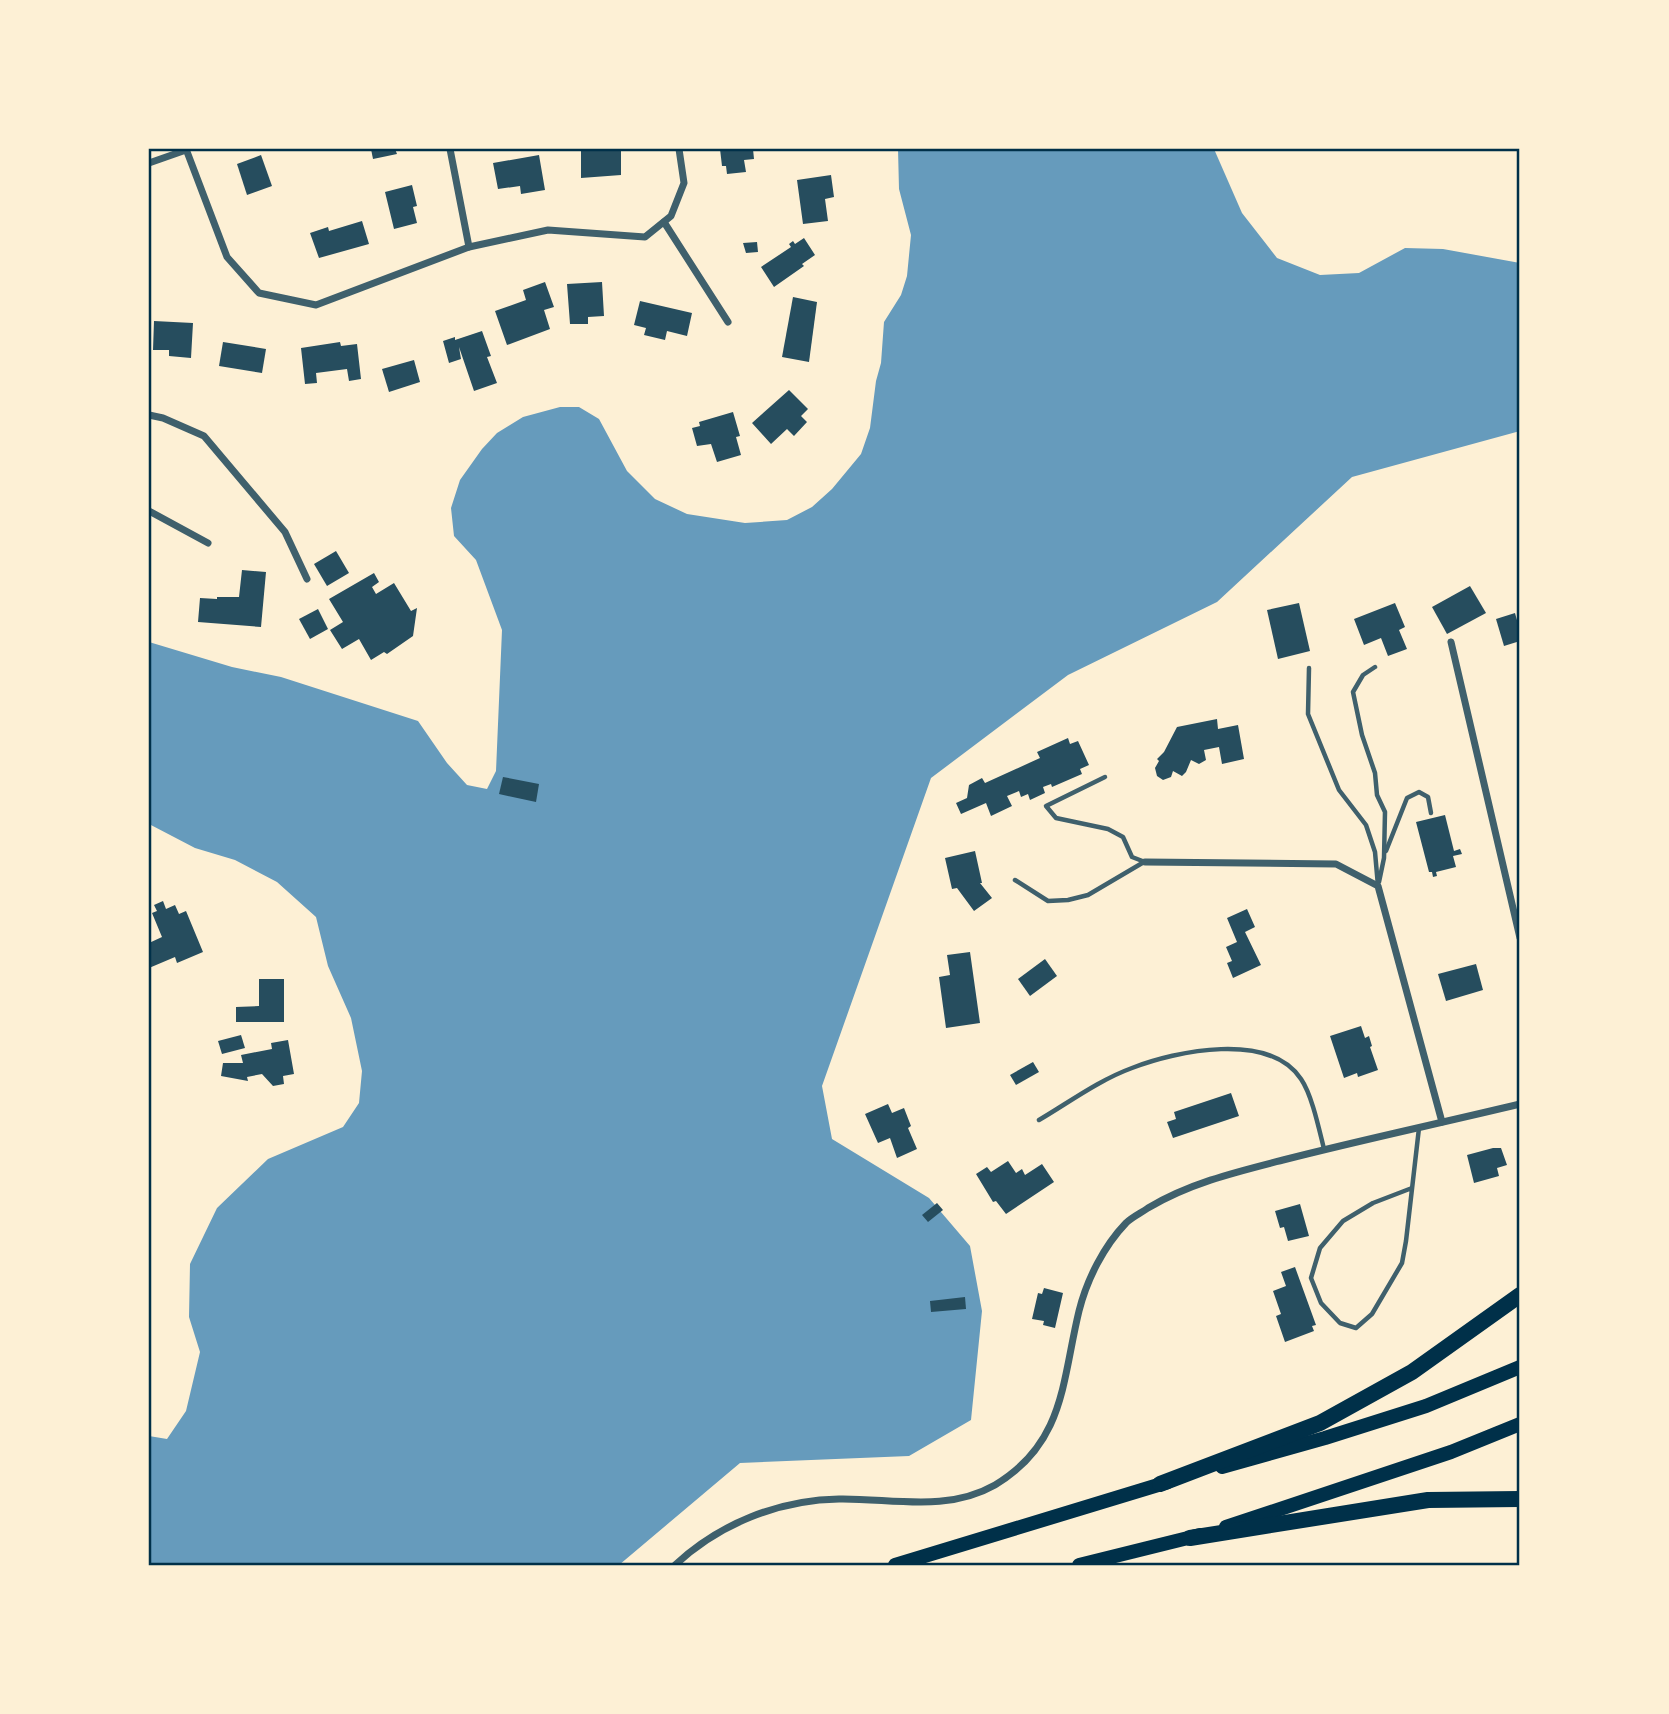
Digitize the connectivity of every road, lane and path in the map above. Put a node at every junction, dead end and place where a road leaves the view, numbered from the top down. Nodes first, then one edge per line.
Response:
1 (186, 149) edge
2 (450, 149) edge
3 (680, 149) edge
4 (149, 163) edge
5 (664, 222) junction
6 (469, 247) junction
7 (728, 322) dead end
8 (149, 415) edge
9 (149, 511) edge
10 (208, 543) dead end
11 (307, 579) dead end
12 (1451, 642) dead end
13 (1309, 667) dead end
14 (1375, 667) dead end
15 (1105, 777) dead end
16 (1431, 813) dead end
17 (1384, 858) junction
18 (1144, 862) junction
19 (1015, 880) dead end
20 (1378, 886) junction
21 (1520, 938) edge
22 (1520, 1104) edge
23 (1038, 1120) dead end
24 (1442, 1122) junction
25 (1419, 1128) junction
26 (1324, 1149) junction
27 (1412, 1188) junction
28 (1520, 1295) edge
29 (1520, 1367) edge
30 (1520, 1424) edge
31 (1160, 1484) junction
32 (1520, 1499) edge
33 (1190, 1538) junction
34 (675, 1565) edge
35 (895, 1565) edge
36 (1079, 1565) edge

1 - 4 street
1 - 6 street
2 - 6 street
3 - 5 street
5 - 6 street
5 - 7 street
8 - 11 street
9 - 10 street
12 - 21 street
13 - 20 lane
14 - 17 lane
15 - 18 lane
16 - 17 lane
17 - 20 lane
18 - 19 lane
18 - 20 street
20 - 24 street
22 - 24 street
23 - 26 lane
24 - 25 street
25 - 26 street
25 - 27 lane
26 - 34 street
27 - 27 lane
28 - 31 highway
29 - 31 main road
30 - 33 main road
31 - 35 main road
32 - 33 highway
33 - 36 main road

